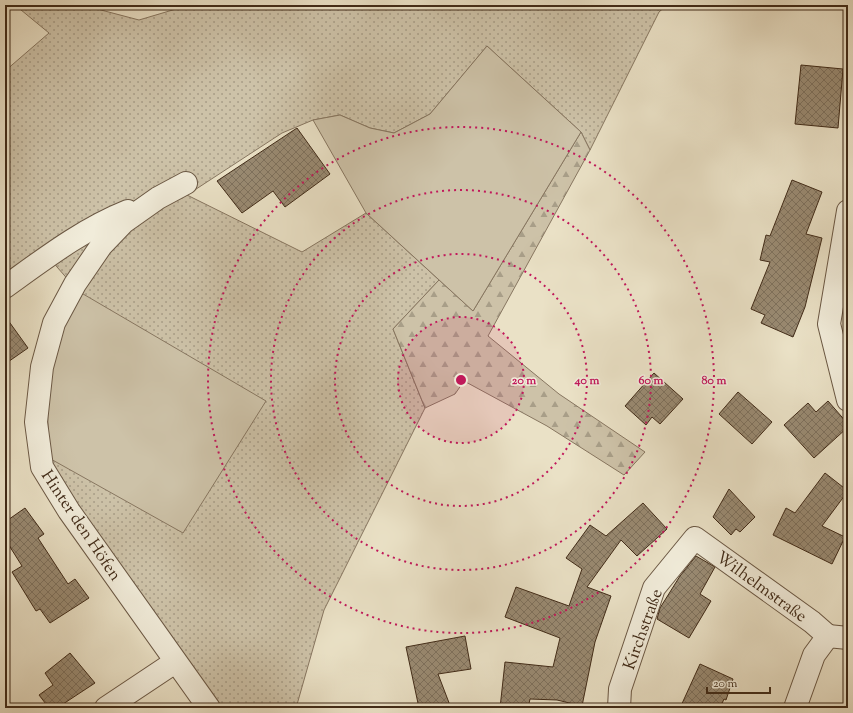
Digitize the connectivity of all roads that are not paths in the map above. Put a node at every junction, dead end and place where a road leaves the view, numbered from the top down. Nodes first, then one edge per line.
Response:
1 (186, 183) dead end
2 (158, 198) junction
3 (848, 211) edge
4 (5, 287) edge
5 (848, 400) edge
6 (695, 538) joint
7 (838, 637) edge
8 (175, 662) junction
9 (106, 708) edge
10 (209, 708) edge
11 (619, 708) edge
12 (795, 708) edge

1 - 2 street, Hinter den Höfen
2 - 4 street
2 - 8 street, Hinter den Höfen
3 - 5 street
6 - 7 street, Wilhelmstraße
6 - 11 street, Kirchstraße
7 - 12 street
8 - 9 street
8 - 10 street, Hinter den Höfen

